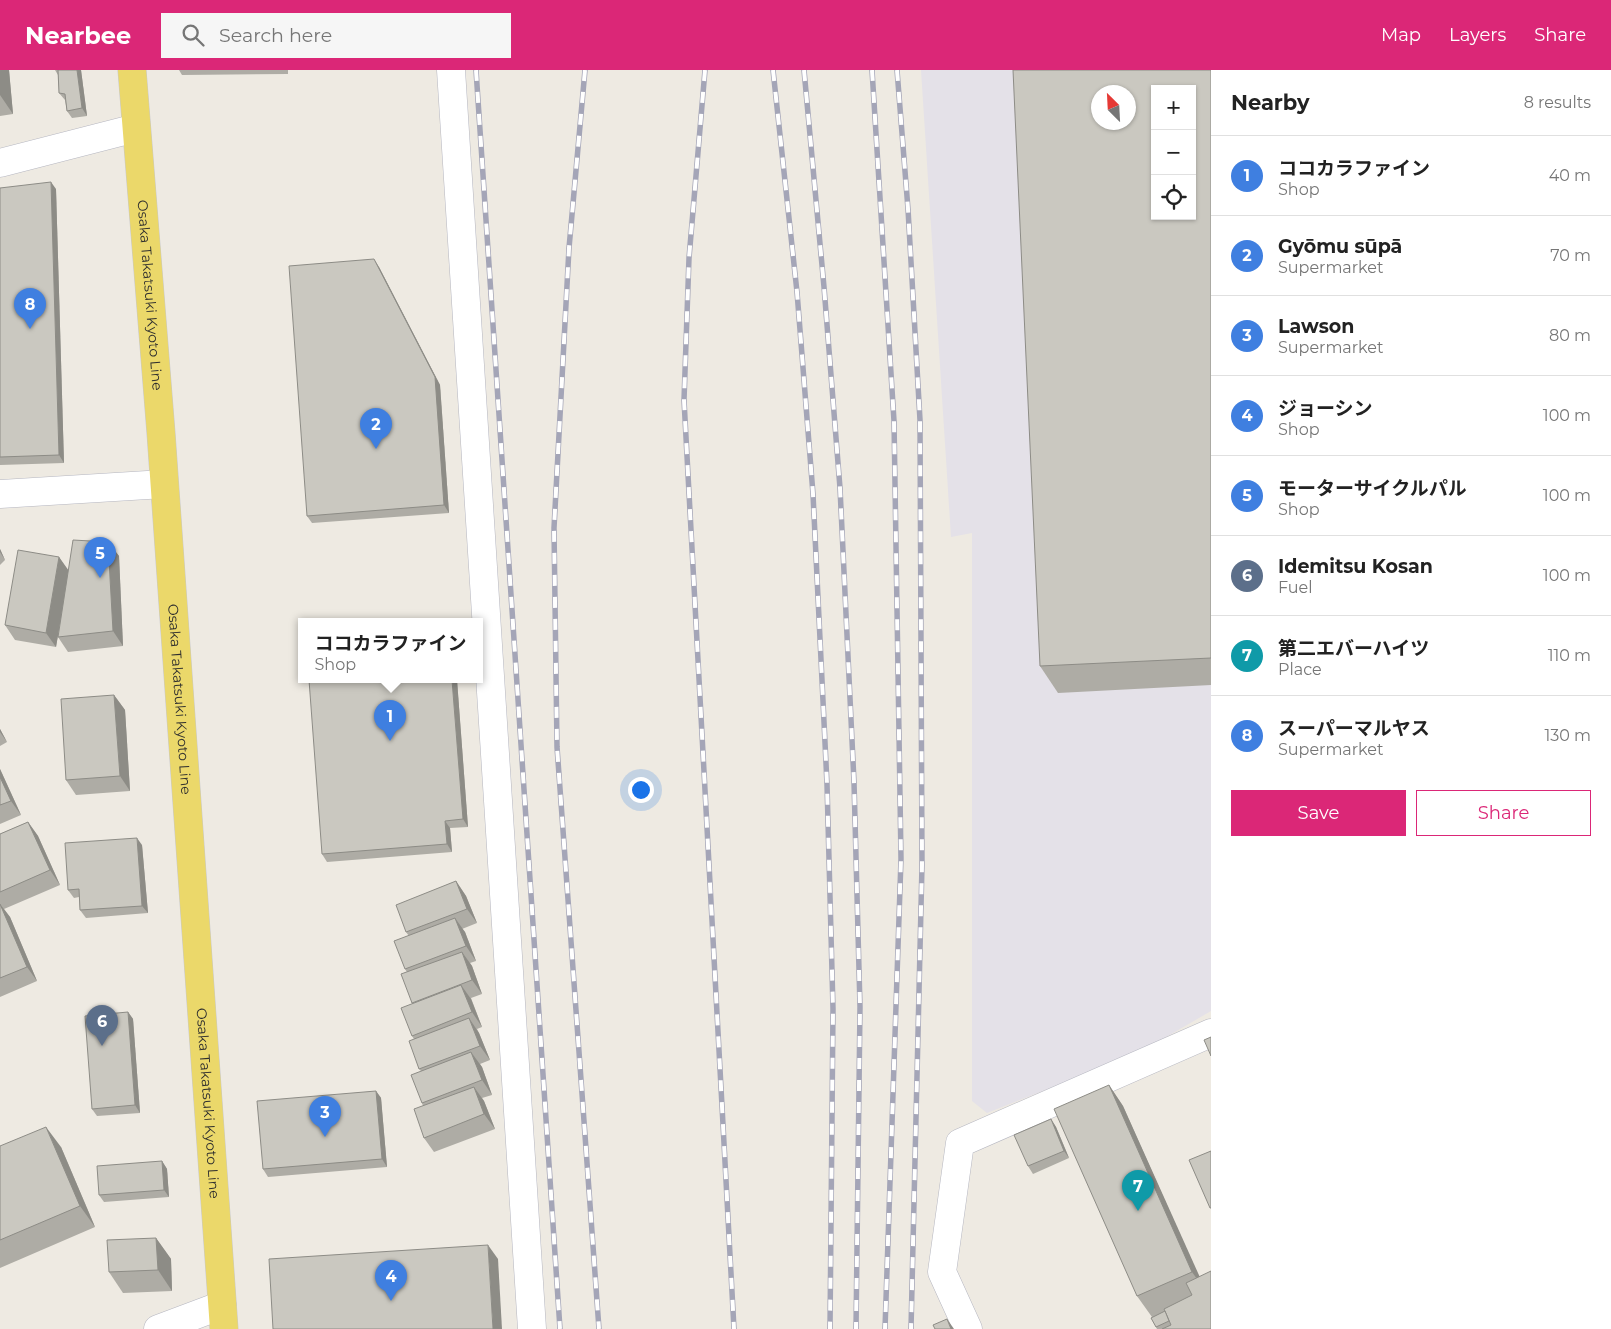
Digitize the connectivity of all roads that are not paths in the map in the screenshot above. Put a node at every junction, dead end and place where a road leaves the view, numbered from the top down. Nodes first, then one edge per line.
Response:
1 (132, 70) edge
2 (451, 70) edge
3 (136, 128) junction
4 (0, 163) edge
5 (164, 484) junction
6 (0, 494) edge
7 (1211, 1033) edge
8 (223, 1317) edge
9 (158, 1329) edge
10 (532, 1329) edge
11 (968, 1329) edge

1 - 3 main road, Osaka Takatsuki Kyoto Line
2 - 10 street
3 - 4 street
3 - 5 main road, Osaka Takatsuki Kyoto Line
5 - 6 street
5 - 8 main road, Osaka Takatsuki Kyoto Line
7 - 11 street
8 - 9 street

